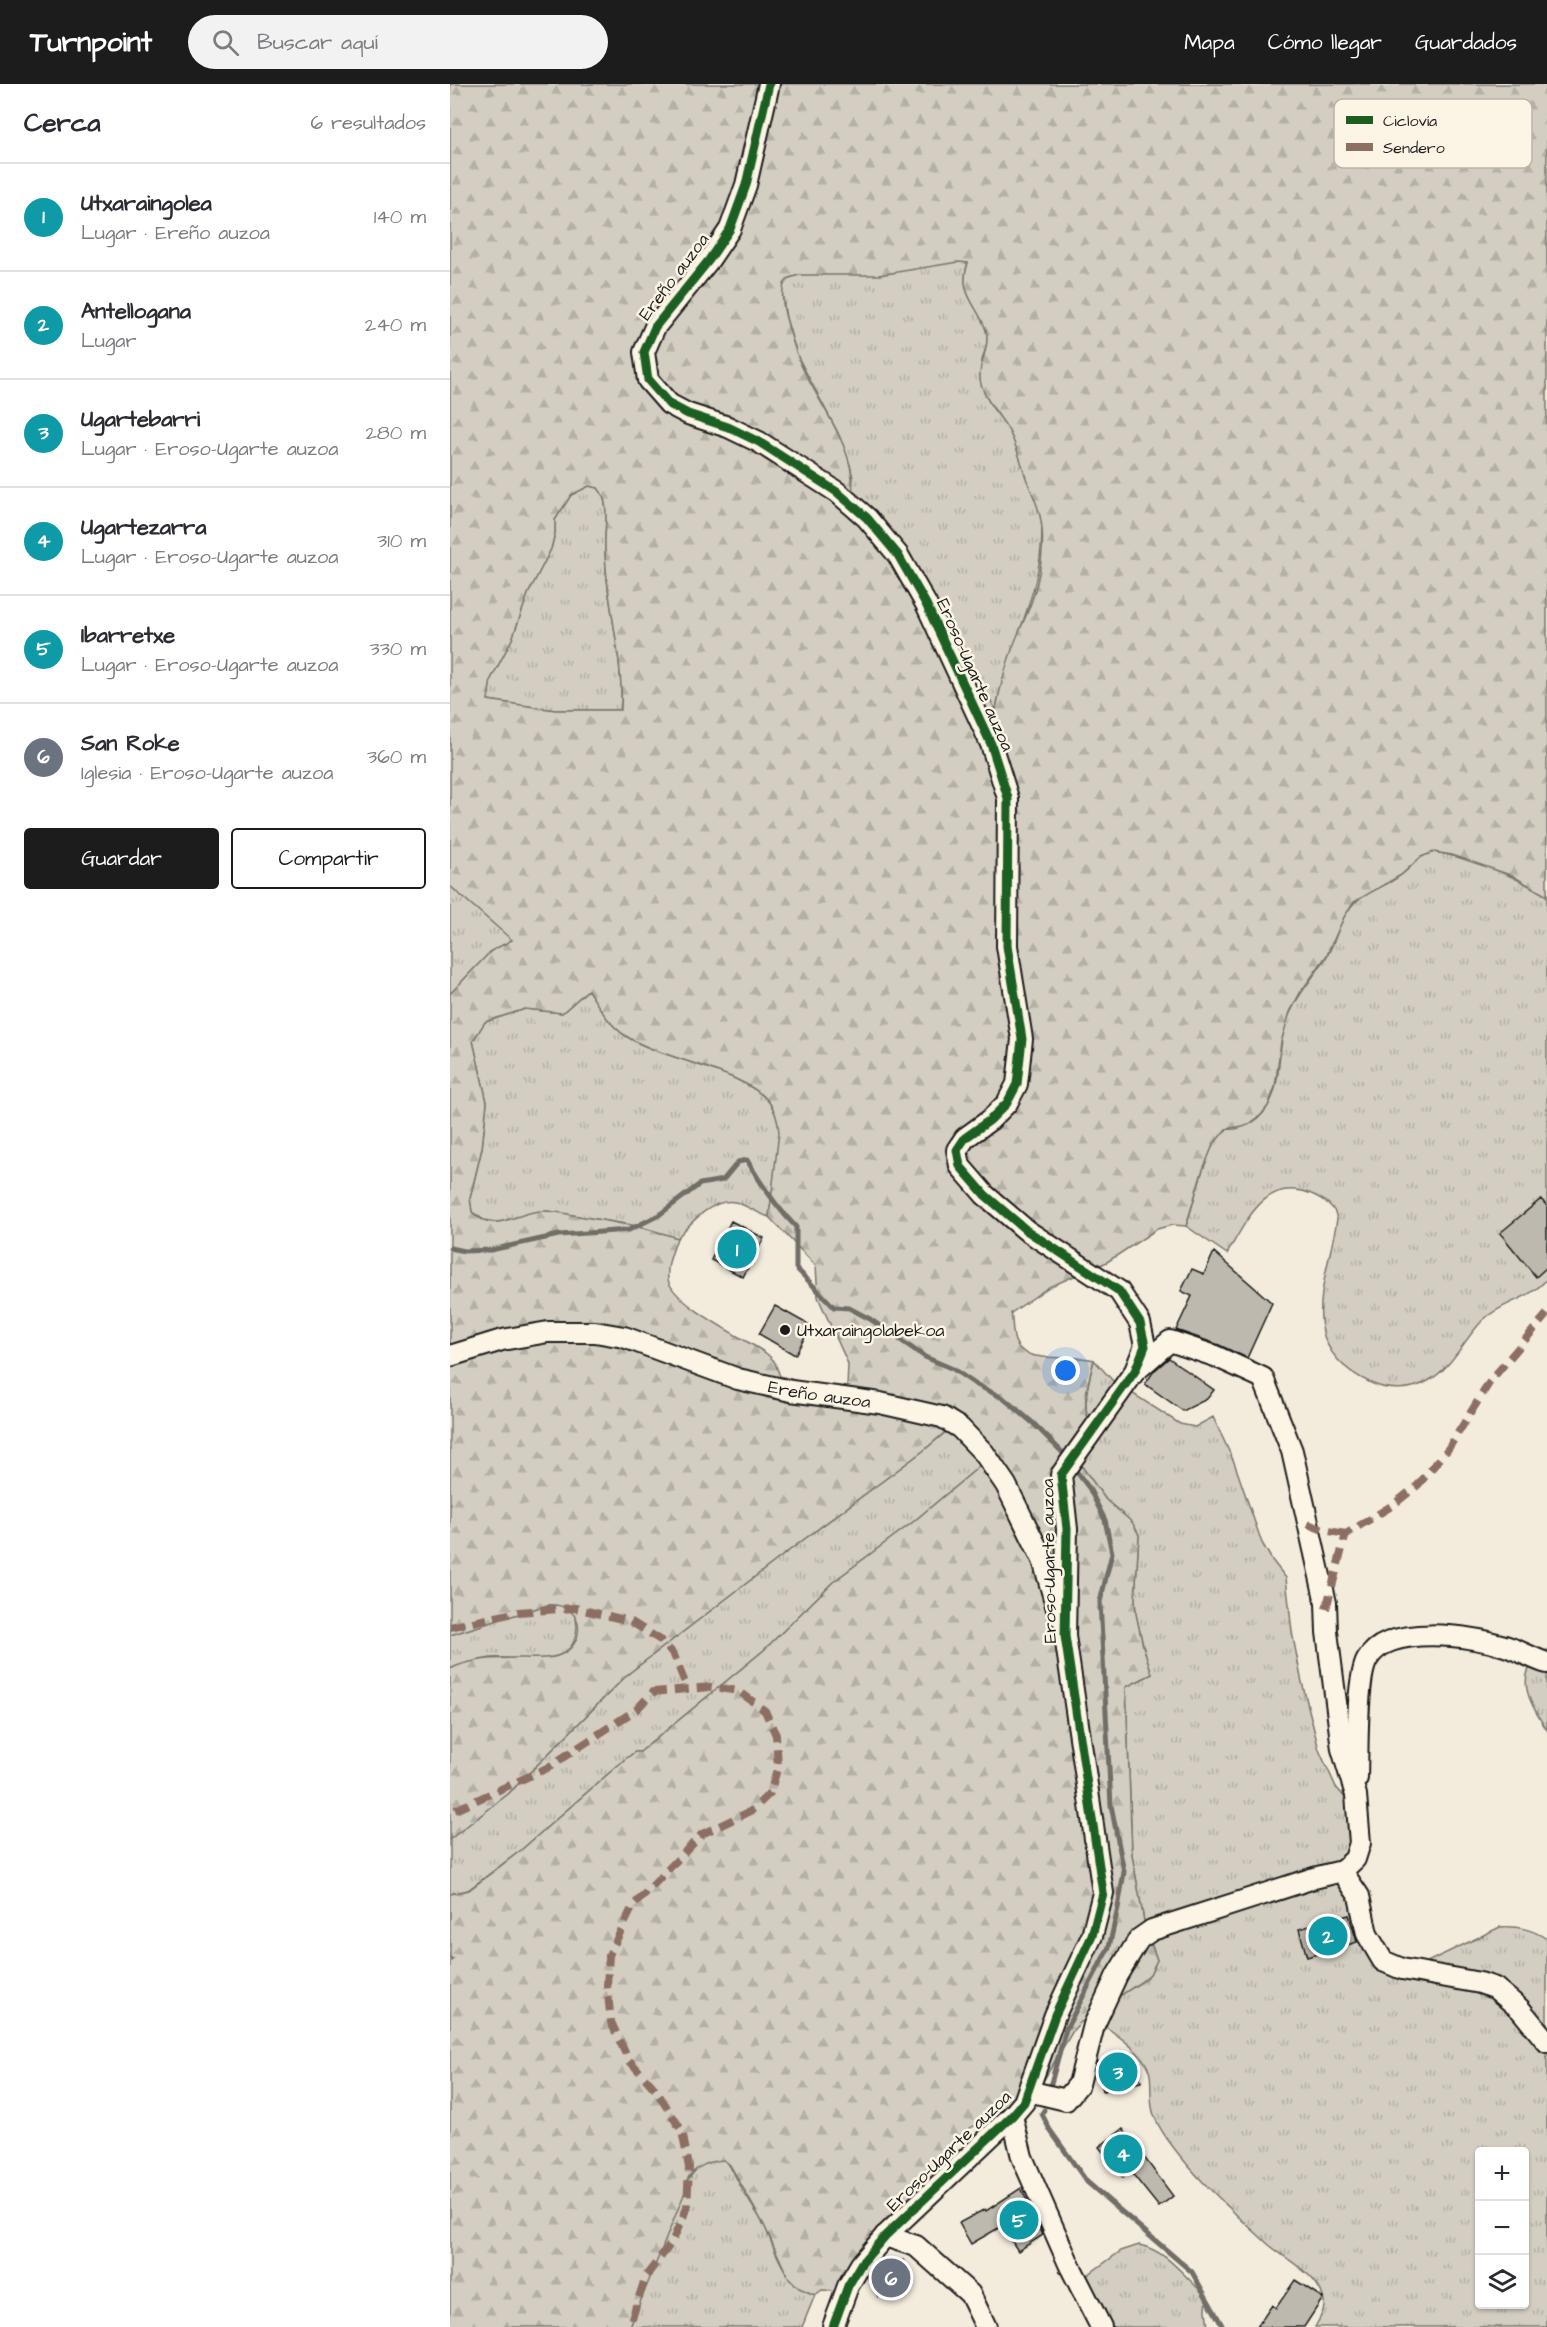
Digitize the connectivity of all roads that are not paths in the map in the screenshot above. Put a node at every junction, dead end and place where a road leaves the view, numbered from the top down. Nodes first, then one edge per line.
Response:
1 (769, 84) edge
2 (837, 492) joint
3 (450, 1356) edge
4 (1135, 1371) junction
5 (1065, 1636) junction
6 (1547, 1663) edge
7 (1356, 1796) junction
8 (1342, 1871) junction
9 (1547, 2042) edge
10 (1029, 2091) junction
11 (1012, 2116) junction
12 (885, 2236) junction
13 (832, 2327) edge
14 (986, 2327) edge
15 (1101, 2327) edge

1 - 2 street, Ereño auzoa
2 - 4 street, Eroso-Ugarte auzoa
3 - 5 street, Ereño auzoa
4 - 5 street, Eroso-Ugarte auzoa
4 - 7 street, Eroso-Ugarte auzoa
5 - 10 street, Eroso-Ugarte auzoa
6 - 7 street, Eroso-Ugarte auzoa
7 - 8 street, Eroso-Ugarte auzoa
8 - 9 street
8 - 10 street, Eroso-Ugarte auzoa
10 - 11 street, Eroso-Ugarte auzoa
11 - 12 street, Eroso-Ugarte auzoa
11 - 15 street, Eroso-Ugarte auzoa
12 - 13 street, Eroso-Ugarte auzoa
12 - 14 street

